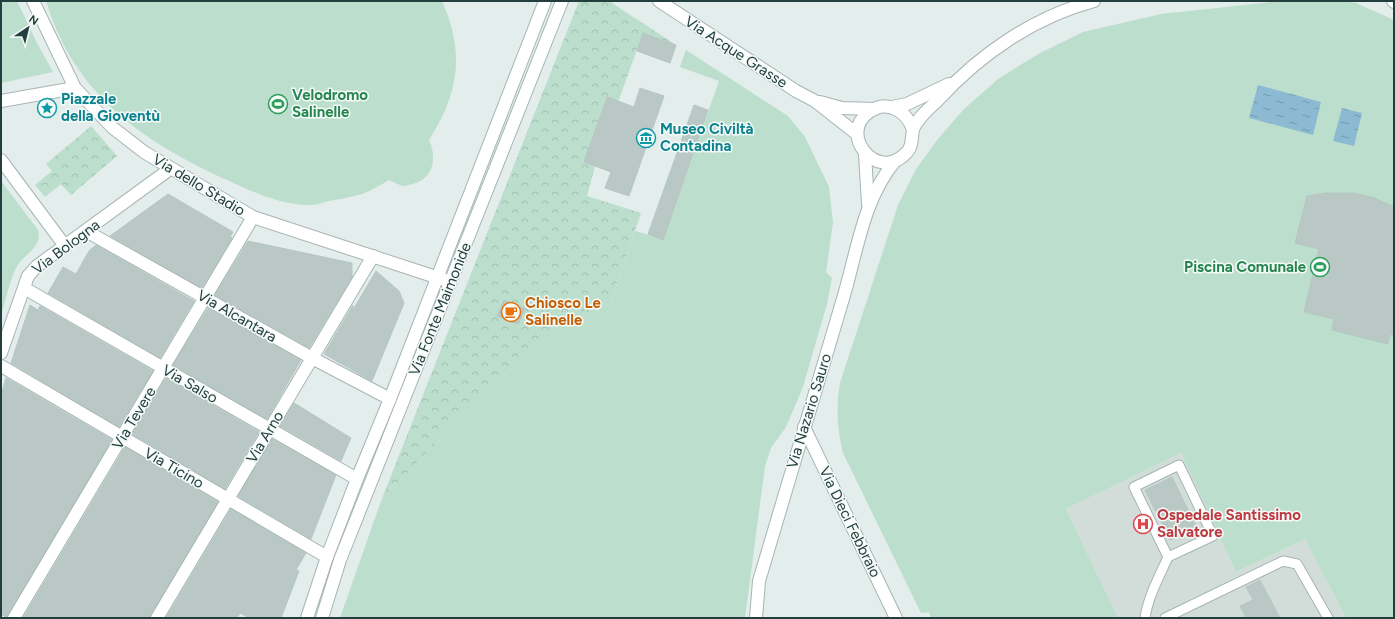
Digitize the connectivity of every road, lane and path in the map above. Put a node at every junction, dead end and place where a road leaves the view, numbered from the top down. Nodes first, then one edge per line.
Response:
1 (33, 1) edge
2 (545, 1) edge
3 (562, 1) edge
4 (659, 1) edge
5 (1094, 1) edge
6 (957, 80) junction
7 (75, 88) junction
8 (815, 101) junction
9 (1, 102) edge
10 (892, 107) junction
11 (876, 108) junction
12 (913, 130) junction
13 (857, 134) junction
14 (865, 154) junction
15 (1, 160) edge
16 (895, 161) junction
17 (170, 169) junction
18 (868, 204) junction
19 (253, 217) junction
20 (86, 231) junction
21 (65, 246) junction
22 (372, 256) junction
23 (437, 277) junction
24 (451, 282) junction
25 (24, 288) junction
26 (205, 298) junction
27 (1, 353) edge
28 (312, 358) junction
29 (1, 366) edge
30 (163, 368) junction
31 (390, 399) junction
32 (804, 427) junction
33 (269, 430) junction
34 (122, 437) junction
35 (357, 479) junction
36 (228, 499) junction
37 (327, 557) junction
38 (1168, 557) junction
39 (757, 617) edge
40 (14, 618) edge
41 (157, 618) edge
42 (307, 618) edge
43 (322, 618) edge
44 (896, 618) edge
45 (1145, 618) edge
46 (1165, 618) edge
47 (1328, 618) edge

1 - 7 street, Via dello Stadio
2 - 23 street, Via Fonte Maimonide
3 - 24 street, Via Fonte Maimonide
4 - 8 street, Via Acque Grasse
5 - 6 street
6 - 10 street
6 - 12 street
7 - 9 street
7 - 17 street, Via dello Stadio
8 - 11 street
8 - 13 street
10 - 11 street
10 - 12 street
11 - 13 street
12 - 16 street
13 - 14 street
14 - 16 street
14 - 18 street
15 - 21 street
16 - 18 street
17 - 19 street, Via dello Stadio
17 - 20 street, Via Bologna
18 - 32 street, Via Nazario Sauro
19 - 22 street, Via dello Stadio
19 - 26 street, Via Tevere
20 - 21 street, Via Bologna
20 - 26 street, Via Alcantara
21 - 25 street, Via Bologna
22 - 23 street, Via dello Stadio
22 - 28 street, Via Arno
23 - 24 street, Via dello Stadio
23 - 31 street, Via Fonte Maimonide
24 - 43 street, Via Fonte Maimonide
25 - 27 street, Via Bologna
25 - 30 street, Via Salso
26 - 28 street, Via Alcantara
26 - 30 street, Via Tevere
28 - 31 street, Via Alcantara
28 - 33 street, Via Arno
29 - 34 street, Via Ticino
30 - 33 street, Via Salso
30 - 34 street, Via Tevere
31 - 35 street, Via Fonte Maimonide
32 - 39 street, Via Nazario Sauro
32 - 44 street, Via Dieci Febbraio
33 - 35 street, Via Salso
33 - 36 street, Via Arno
34 - 36 street, Via Ticino
34 - 40 street, Via Tevere
35 - 37 street, Via Fonte Maimonide
36 - 37 street, Via Ticino
36 - 41 street, Via Arno
37 - 42 street, Via Fonte Maimonide
38 - 38 lane
38 - 45 lane
46 - 47 lane

